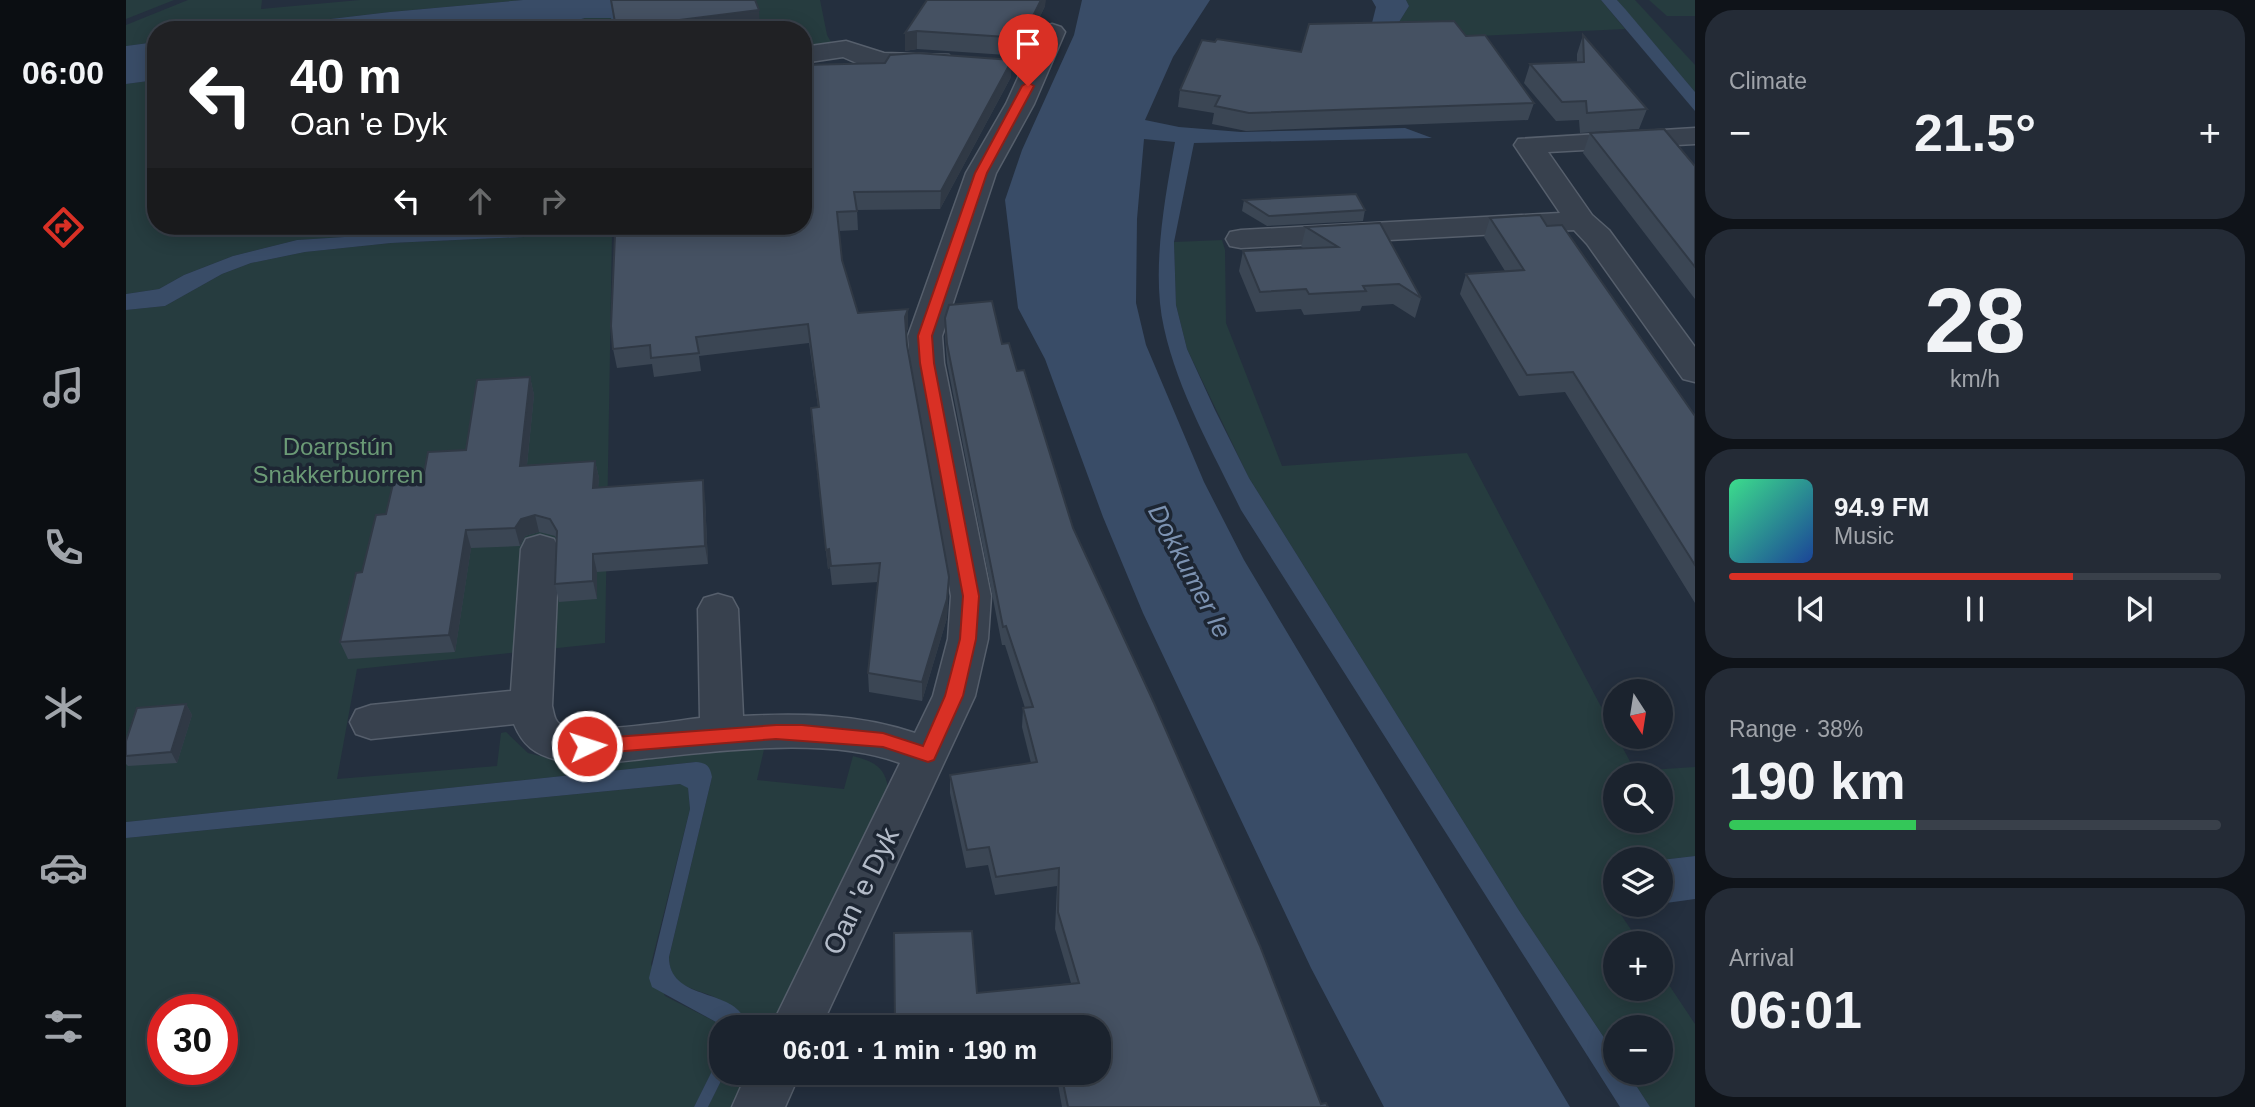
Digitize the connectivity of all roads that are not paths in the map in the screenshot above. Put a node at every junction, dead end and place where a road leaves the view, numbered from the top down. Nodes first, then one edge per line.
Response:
1 (1052, 32) dead end
2 (812, 54) edge
3 (970, 63) edge
4 (1695, 136) edge
5 (1581, 221) junction
6 (1241, 239) dead end
7 (1695, 371) edge
8 (540, 549) dead end
9 (718, 609) dead end
10 (531, 706) junction
11 (371, 722) dead end
12 (722, 736) junction
13 (928, 755) junction
14 (802, 1015) edge
15 (768, 1085) edge
16 (758, 1107) edge

1 - 13 street, Oan 'e Dyk
2 - 3 street
4 - 5 street
5 - 6 street
5 - 7 street
8 - 10 street
9 - 12 street
10 - 11 street
10 - 12 street
12 - 13 street
13 - 14 street, Oan 'e Dyk
15 - 16 street

